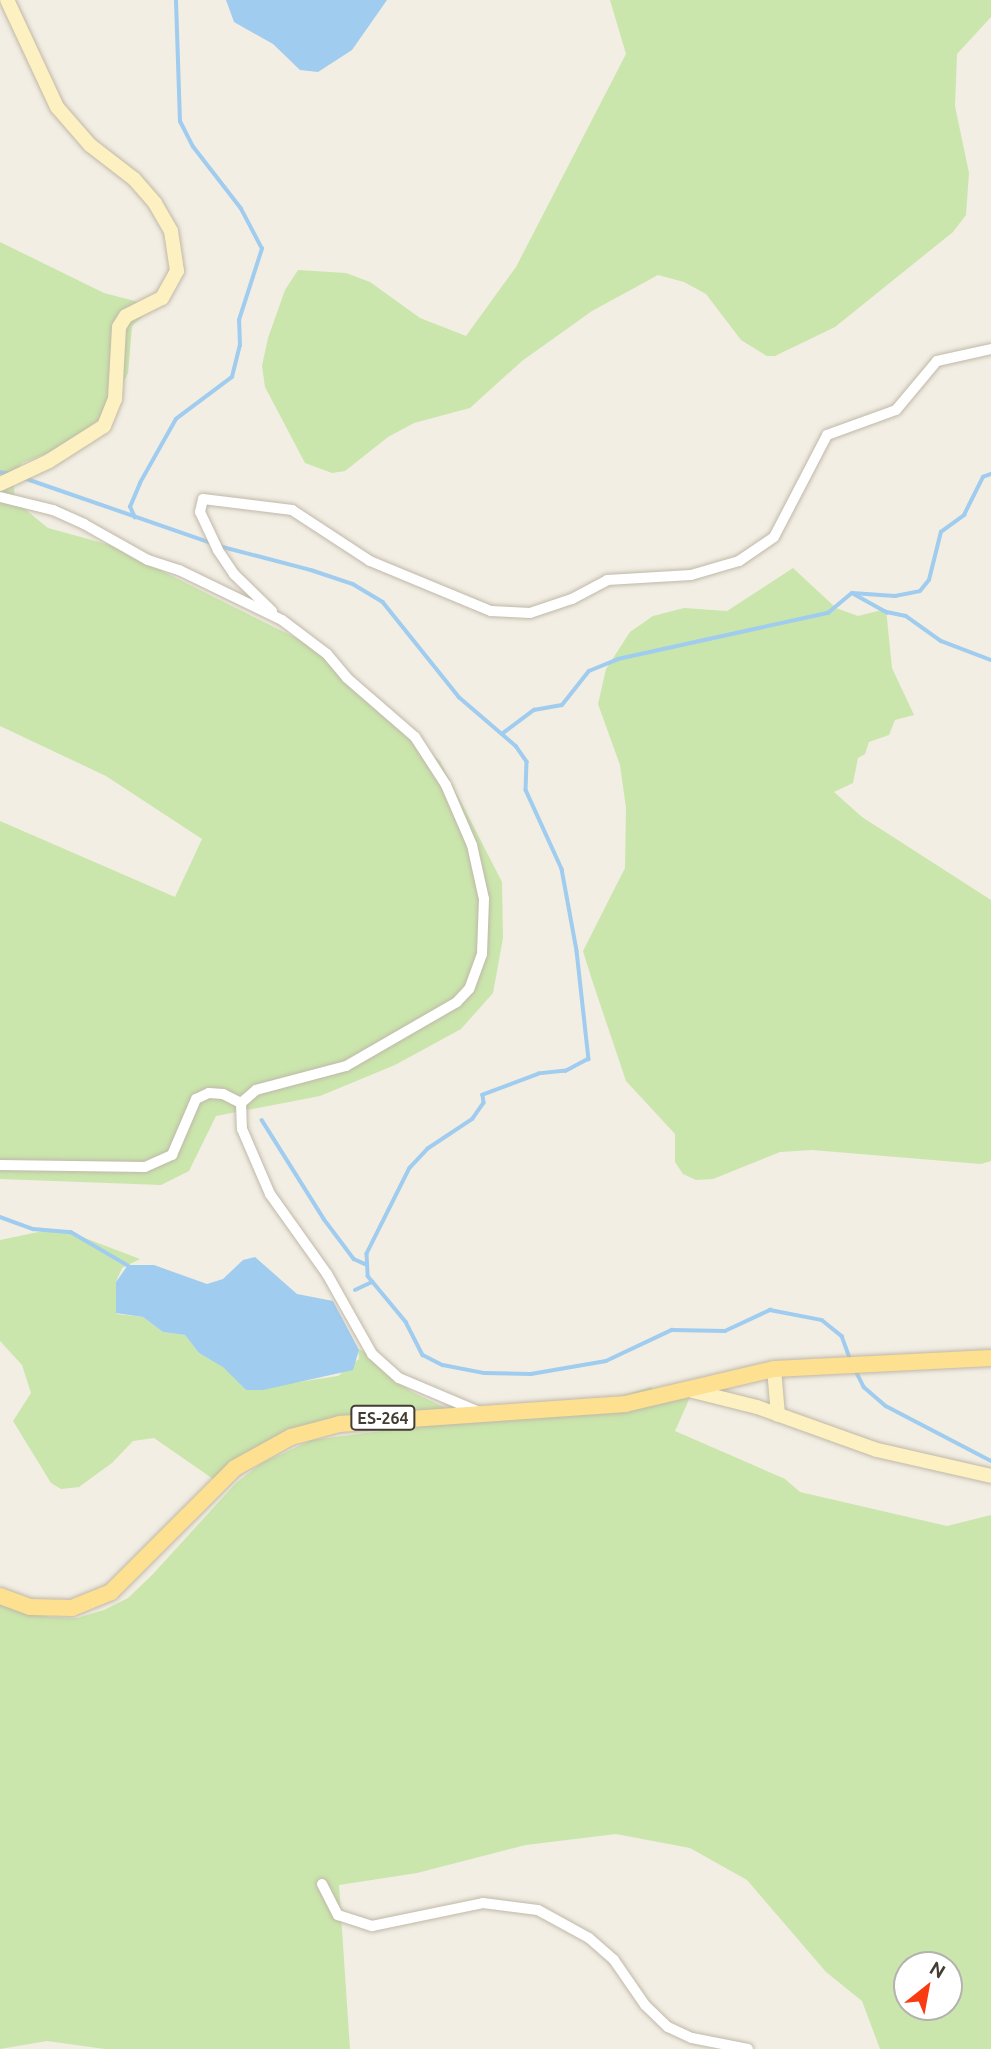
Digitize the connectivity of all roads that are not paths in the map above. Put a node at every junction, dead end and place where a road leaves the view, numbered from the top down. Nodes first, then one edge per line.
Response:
1 (7, 0) edge
2 (991, 349) edge
3 (11, 479) edge
4 (0, 497) edge
5 (282, 620) junction
6 (241, 1103) junction
7 (0, 1165) edge
8 (991, 1358) edge
9 (774, 1369) junction
10 (687, 1389) junction
11 (477, 1411) junction
12 (778, 1415) junction
13 (991, 1476) edge
14 (0, 1597) edge
15 (321, 1884) dead end
16 (747, 2049) edge

1 - 3 street
2 - 5 street
4 - 5 street
5 - 6 street
6 - 7 street
6 - 11 street
8 - 9 main road, ES-264
9 - 10 main road, ES-264
9 - 12 street
10 - 11 main road, ES-264
10 - 12 street
11 - 14 main road, ES-264
12 - 13 street
15 - 16 street

